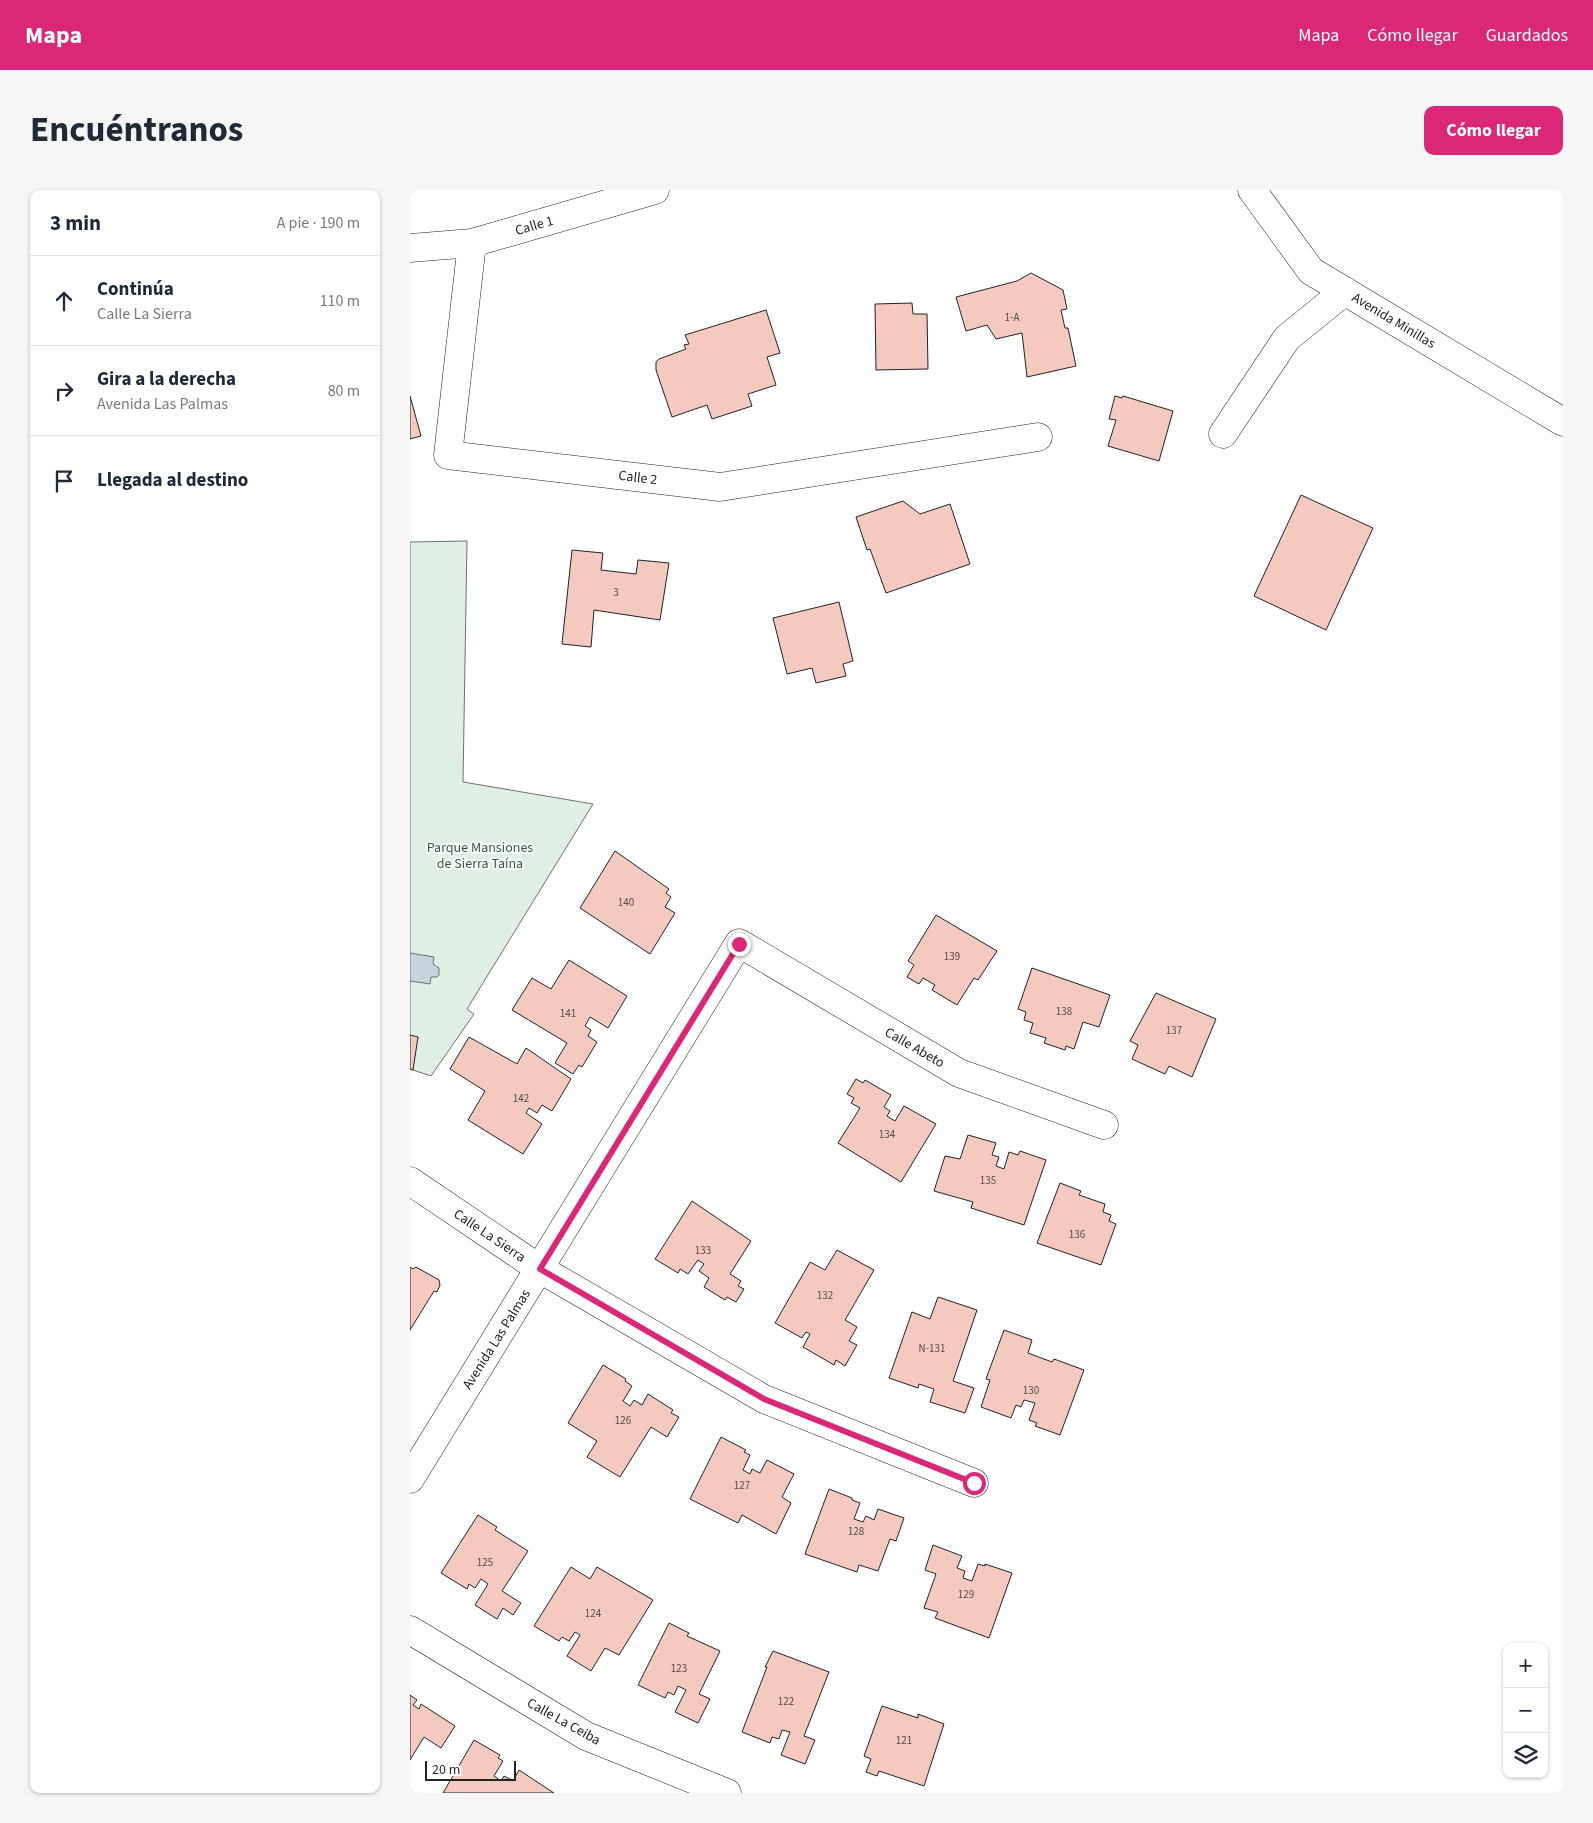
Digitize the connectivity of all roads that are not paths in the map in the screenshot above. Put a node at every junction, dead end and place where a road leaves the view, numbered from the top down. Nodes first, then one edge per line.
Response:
1 (655, 190) edge
2 (1252, 190) edge
3 (472, 243) junction
4 (410, 248) edge
5 (1345, 291) junction
6 (1563, 422) edge
7 (1223, 434) dead end
8 (1038, 437) dead end
9 (739, 944) joint
10 (1104, 1125) dead end
11 (410, 1181) edge
12 (540, 1269) junction
13 (410, 1479) edge
14 (974, 1483) dead end
15 (410, 1630) edge
16 (728, 1793) edge

1 - 3 street, Calle 1
2 - 5 street, Avenida Minillas
3 - 4 street, Calle 1
3 - 8 street, Calle 2
5 - 6 street, Avenida Minillas
5 - 7 street
9 - 10 street, Calle Abeto
9 - 12 street, Avenida Las Palmas
11 - 12 street, Calle La Sierra
12 - 13 street, Avenida Las Palmas
12 - 14 street, Calle La Sierra
15 - 16 street, Calle La Ceiba

